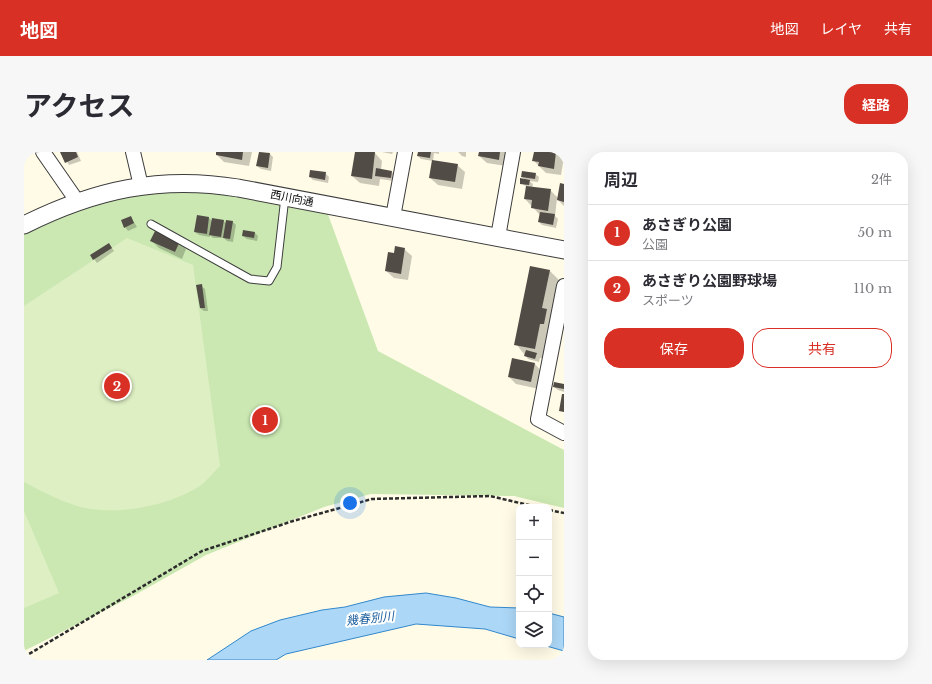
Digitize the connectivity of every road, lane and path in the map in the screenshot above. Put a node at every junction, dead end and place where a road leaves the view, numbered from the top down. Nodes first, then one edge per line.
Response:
1 (43, 152) edge
2 (133, 152) edge
3 (405, 152) edge
4 (513, 152) edge
5 (141, 186) junction
6 (285, 197) junction
7 (78, 201) junction
8 (393, 217) junction
9 (151, 224) dead end
10 (24, 225) edge
11 (498, 237) junction
12 (564, 250) edge
13 (564, 286) edge
14 (558, 350) edge
15 (564, 433) edge
16 (525, 504) edge
17 (552, 511) edge
18 (564, 513) edge
19 (24, 657) edge

1 - 7 street
2 - 5 street
3 - 8 street
4 - 11 street
5 - 6 street, 西川向通
5 - 7 street, 西川向通
6 - 8 street, 西川向通
6 - 9 lane
7 - 10 street, 西川向通
8 - 11 street, 西川向通
11 - 12 street, 西川向通
13 - 14 street
14 - 15 street
16 - 19 path
17 - 18 path

